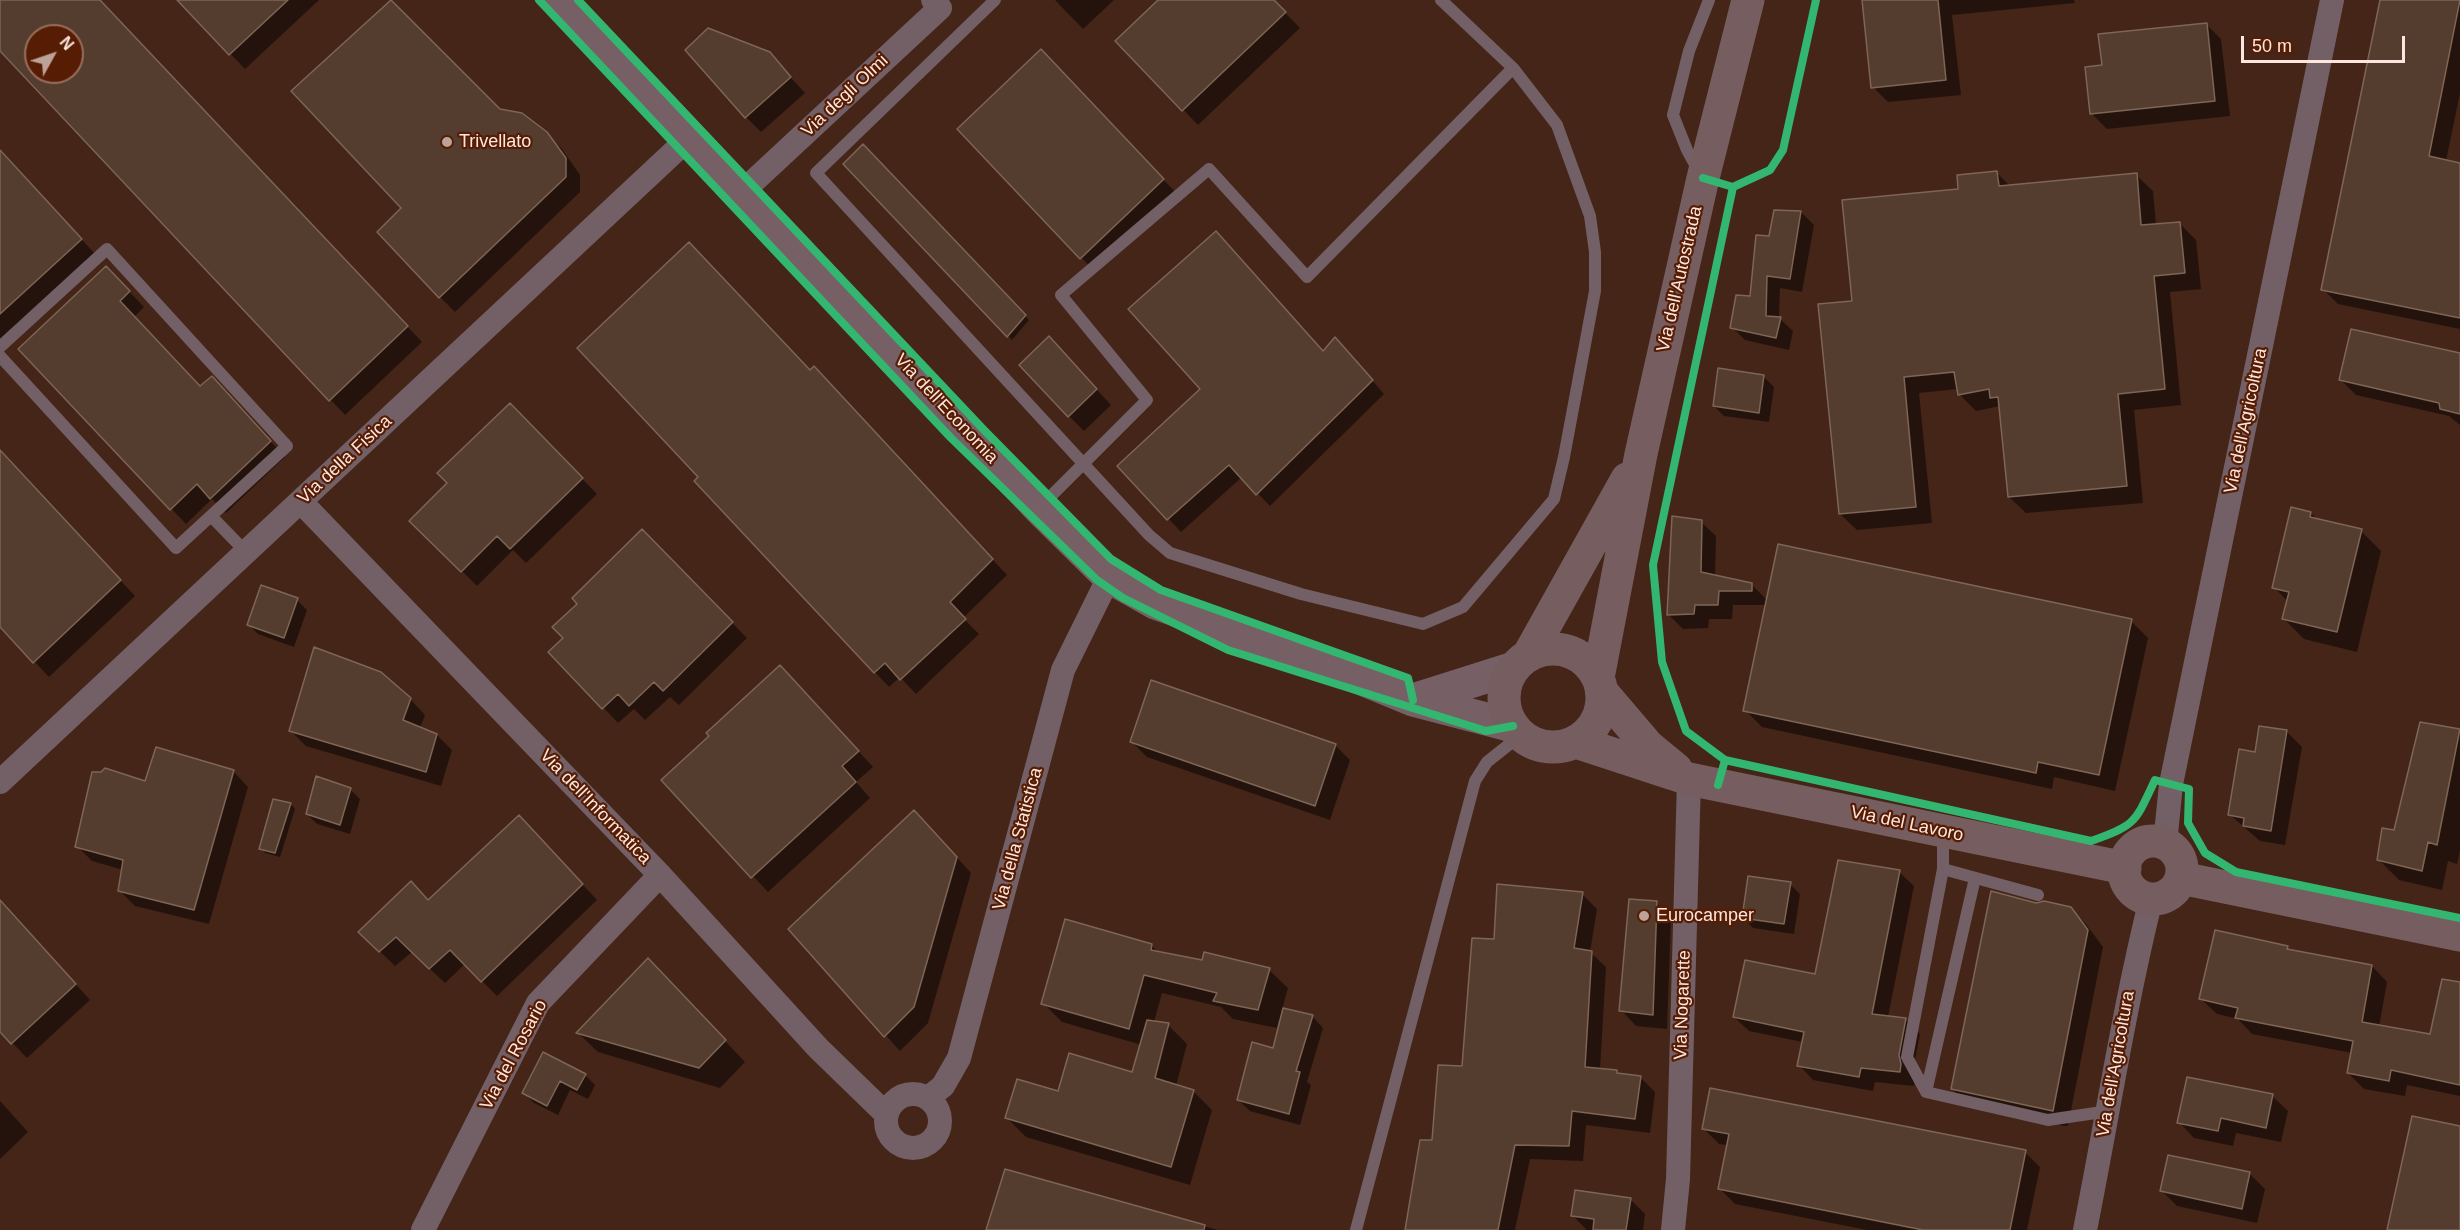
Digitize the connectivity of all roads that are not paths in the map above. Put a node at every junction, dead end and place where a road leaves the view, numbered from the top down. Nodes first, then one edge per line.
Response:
1 (560, 0) edge
2 (933, 0) edge
3 (995, 0) edge
4 (1441, 0) edge
5 (1709, 0) edge
6 (1748, 0) edge
7 (2332, 0) edge
8 (1513, 68) junction
9 (690, 137) junction
10 (1703, 178) junction
11 (742, 192) junction
12 (0, 347) edge
13 (0, 356) edge
14 (1641, 454) junction
15 (1083, 463) junction
16 (301, 502) junction
17 (1039, 508) junction
18 (211, 516) junction
19 (246, 552) junction
20 (1109, 577) junction
21 (1521, 662) junction
22 (1600, 685) junction
23 (1413, 700) junction
24 (1517, 730) junction
25 (1576, 742) junction
26 (1689, 779) junction
27 (0, 782) edge
28 (1943, 832) junction
29 (2165, 844) junction
30 (2125, 868) junction
31 (1943, 869) junction
32 (660, 875) junction
33 (1975, 878) junction
34 (2181, 878) junction
35 (2038, 895) dead end
36 (2151, 899) junction
37 (2460, 935) edge
38 (1926, 1092) junction
39 (928, 1098) junction
40 (2109, 1111) junction
41 (886, 1114) junction
42 (423, 1230) edge
43 (1356, 1230) edge
44 (1673, 1230) edge
45 (2085, 1230) edge

1 - 9 main road, Via dell'Economia
2 - 11 street, Via degli Olmi
3 - 15 lane
4 - 8 lane
5 - 10 lane
6 - 10 main road, Via dell'Autostrada
7 - 29 street, Via dell'Agricoltura
8 - 15 lane
8 - 15 lane
9 - 11 main road, Via dell'Economia
9 - 16 street, Via della Fisica
10 - 14 main road, Via dell'Autostrada
11 - 17 main road, Via dell'Economia
12 - 18 lane
13 - 18 lane
14 - 21 main road, Via dell'Autostrada
14 - 22 main road, Via dell'Autostrada
15 - 17 lane
16 - 19 street, Via della Fisica
16 - 32 street, Via dell'Informatica
17 - 20 main road, Via dell'Economia
18 - 19 lane
19 - 27 street, Via della Fisica
20 - 23 main road, Via dell'Economia
20 - 39 street, Via della Statistica
21 - 22 main road
21 - 23 main road
21 - 24 main road, Via dell'Autostrada
22 - 25 main road, Via dell'Autostrada
22 - 26 main road, Via del Lavoro
23 - 24 main road, Via dell'Economia
24 - 25 main road
24 - 43 lane
25 - 26 main road, Via del Lavoro
26 - 28 main road, Via del Lavoro
26 - 44 street, Via Nogarette
28 - 30 main road, Via del Lavoro
28 - 31 lane
29 - 30 main road
29 - 34 main road
30 - 36 main road
31 - 33 lane
31 - 38 lane
32 - 41 street, Via dell'Informatica
32 - 42 street, Via del Rosario
33 - 35 lane
33 - 38 lane
34 - 36 main road
34 - 37 main road
36 - 40 street, Via dell'Agricoltura
38 - 40 lane
39 - 41 street
39 - 41 street
40 - 45 street, Via dell'Agricoltura

